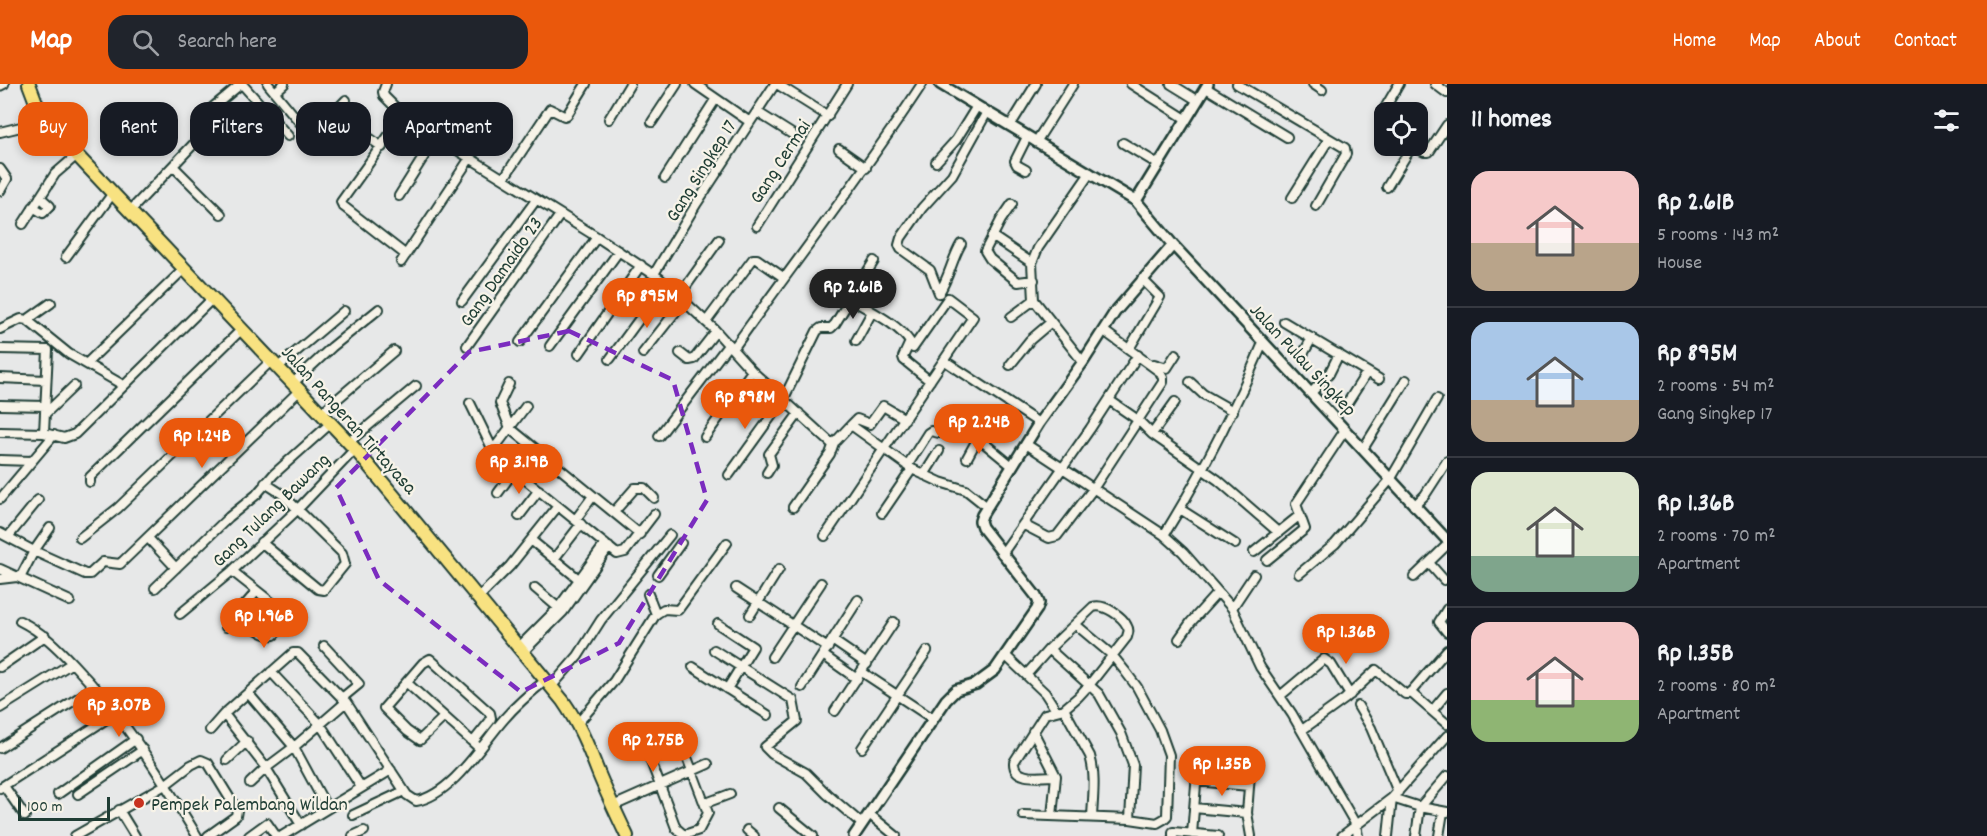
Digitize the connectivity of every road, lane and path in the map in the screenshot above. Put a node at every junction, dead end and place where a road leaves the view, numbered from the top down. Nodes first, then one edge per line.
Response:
1 (29, 84) edge
2 (241, 84) edge
3 (268, 84) edge
4 (284, 84) edge
5 (386, 84) edge
6 (586, 84) edge
7 (630, 84) edge
8 (677, 84) edge
9 (694, 84) edge
10 (776, 84) edge
11 (847, 84) edge
12 (922, 84) edge
13 (940, 84) edge
14 (1036, 84) edge
15 (1073, 84) edge
16 (1131, 84) edge
17 (1171, 84) edge
18 (1237, 84) edge
19 (1313, 84) edge
20 (1399, 84) edge
21 (1435, 84) edge
22 (1207, 86) edge
23 (1322, 90) dead end
24 (275, 92) junction
25 (1447, 93) edge
26 (346, 100) dead end
27 (716, 100) junction
28 (1197, 100) junction
29 (36, 102) edge
30 (391, 102) edge
31 (1388, 102) edge
32 (977, 106) junction
33 (758, 112) junction
34 (987, 112) junction
35 (828, 116) junction
36 (609, 119) dead end
37 (1186, 119) junction
38 (652, 122) dead end
39 (750, 122) junction
40 (1447, 125) edge
41 (1010, 126) junction
42 (18, 128) edge
43 (0, 132) edge
44 (792, 134) dead end
45 (288, 136) dead end
46 (1027, 137) junction
47 (1287, 137) dead end
48 (371, 139) edge
49 (1329, 139) junction
50 (1036, 142) junction
51 (1123, 142) dead end
52 (382, 147) joint
53 (839, 149) dead end
54 (1428, 152) edge
55 (76, 156) edge
56 (78, 156) edge
57 (424, 156) edge
58 (467, 156) edge
59 (1406, 156) edge
60 (470, 158) junction
61 (936, 162) dead end
62 (1158, 164) junction
63 (173, 166) junction
64 (866, 168) junction
65 (0, 169) edge
66 (1026, 171) dead end
67 (1090, 173) junction
68 (504, 178) junction
69 (665, 178) dead end
70 (1387, 187) dead end
71 (0, 190) edge
72 (113, 193) junction
73 (399, 196) dead end
74 (40, 197) junction
75 (1292, 198) dead end
76 (536, 200) junction
77 (1136, 201) junction
78 (1012, 204) dead end
79 (1316, 206) dead end
80 (33, 207) junction
81 (130, 211) junction
82 (221, 214) dead end
83 (560, 215) junction
84 (23, 224) dead end
85 (757, 226) dead end
86 (992, 236) junction
87 (597, 237) junction
88 (719, 240) dead end
89 (961, 244) dead end
90 (1173, 245) junction
91 (619, 251) junction
92 (66, 257) dead end
93 (874, 261) dead end
94 (1032, 263) junction
95 (640, 265) junction
96 (184, 268) junction
97 (654, 274) junction
98 (783, 278) junction
99 (1142, 279) junction
100 (1034, 280) junction
101 (665, 284) junction
102 (939, 293) junction
103 (213, 298) junction
104 (681, 298) junction
105 (851, 298) junction
106 (948, 298) junction
107 (1034, 300) junction
108 (462, 301) dead end
109 (51, 303) dead end
110 (379, 309) dead end
111 (344, 311) dead end
112 (872, 312) junction
113 (1011, 317) dead end
114 (27, 320) junction
115 (706, 322) junction
116 (1284, 322) dead end
117 (1050, 323) junction
118 (0, 329) edge
119 (242, 329) junction
120 (716, 331) junction
121 (1104, 331) junction
122 (1312, 338) junction
123 (856, 341) dead end
124 (520, 342) dead end
125 (1263, 343) junction
126 (467, 346) dead end
127 (550, 346) dead end
128 (731, 346) junction
129 (914, 348) dead end
130 (0, 349) edge
131 (1129, 349) junction
132 (394, 351) dead end
133 (643, 353) dead end
134 (680, 353) dead end
135 (579, 354) dead end
136 (1176, 354) dead end
137 (1303, 354) dead end
138 (1339, 354) junction
139 (1141, 357) junction
140 (610, 359) dead end
141 (945, 361) junction
142 (1083, 362) junction
143 (87, 363) junction
144 (275, 363) junction
145 (1010, 365) dead end
146 (752, 371) junction
147 (1367, 372) junction
148 (0, 378) edge
149 (1379, 379) dead end
150 (46, 380) junction
151 (1406, 380) dead end
152 (930, 381) junction
153 (1190, 382) dead end
154 (509, 384) dead end
155 (123, 385) junction
156 (74, 386) dead end
157 (297, 386) junction
158 (416, 386) dead end
159 (1311, 393) junction
160 (1437, 399) dead end
161 (783, 400) junction
162 (1109, 400) junction
163 (1175, 402) dead end
164 (1348, 402) dead end
165 (470, 403) dead end
166 (0, 405) edge
167 (526, 406) dead end
168 (46, 410) junction
169 (1233, 411) junction
170 (322, 412) junction
171 (799, 413) junction
172 (905, 419) junction
173 (1138, 420) junction
174 (331, 423) junction
175 (1039, 423) junction
176 (968, 424) dead end
177 (851, 425) junction
178 (510, 428) junction
179 (1345, 430) junction
180 (0, 432) edge
181 (44, 433) junction
182 (939, 433) dead end
183 (1152, 434) junction
184 (54, 435) junction
185 (658, 436) dead end
186 (705, 437) dead end
187 (978, 438) junction
188 (1026, 444) junction
189 (352, 445) junction
190 (834, 449) junction
191 (885, 449) junction
192 (1363, 449) junction
193 (493, 450) junction
194 (939, 451) dead end
195 (967, 458) dead end
196 (0, 460) edge
197 (32, 461) junction
198 (1447, 461) edge
199 (1012, 466) junction
200 (910, 467) junction
201 (1063, 468) junction
202 (1203, 470) junction
203 (514, 471) junction
204 (767, 473) dead end
205 (729, 475) dead end
206 (924, 475) junction
207 (1390, 480) junction
208 (90, 482) dead end
209 (265, 483) junction
210 (4, 489) edge
211 (1093, 489) junction
212 (539, 490) junction
213 (498, 493) dead end
214 (593, 496) junction
215 (654, 498) dead end
216 (0, 499) edge
217 (38, 500) dead end
218 (558, 506) junction
219 (986, 506) junction
220 (1414, 506) junction
221 (793, 507) dead end
222 (1180, 508) junction
223 (297, 510) junction
224 (614, 512) junction
225 (882, 513) dead end
226 (654, 514) dead end
227 (1300, 515) junction
228 (519, 516) dead end
229 (578, 522) junction
230 (1024, 525) junction
231 (50, 528) dead end
232 (1278, 532) junction
233 (640, 534) junction
234 (4, 535) edge
235 (670, 535) dead end
236 (1164, 535) junction
237 (825, 536) dead end
238 (80, 538) dead end
239 (148, 538) junction
240 (531, 540) junction
241 (1447, 540) edge
242 (261, 542) junction
243 (681, 543) dead end
244 (727, 543) dead end
245 (1235, 544) dead end
246 (607, 545) junction
247 (1447, 545) edge
248 (34, 551) junction
249 (1254, 552) dead end
250 (1002, 554) junction
251 (655, 555) junction
252 (554, 559) junction
253 (1267, 560) dead end
254 (667, 563) junction
255 (1429, 563) junction
256 (176, 568) junction
257 (0, 569) edge
258 (779, 569) dead end
259 (232, 571) junction
260 (1299, 573) dead end
261 (658, 575) dead end
262 (1254, 575) dead end
263 (19, 577) junction
264 (1414, 577) dead end
265 (0, 579) edge
266 (1444, 580) dead end
267 (581, 581) junction
268 (821, 583) dead end
269 (155, 588) dead end
270 (535, 588) dead end
271 (736, 588) dead end
272 (257, 591) junction
273 (1218, 592) junction
274 (648, 594) dead end
275 (478, 598) junction
276 (858, 600) dead end
277 (70, 601) dead end
278 (758, 602) junction
279 (1232, 608) junction
280 (1447, 609) edge
281 (560, 610) junction
282 (240, 611) junction
283 (180, 614) dead end
284 (657, 614) junction
285 (750, 615) dead end
286 (20, 621) dead end
287 (894, 622) dead end
288 (717, 624) dead end
289 (1075, 624) junction
290 (792, 625) junction
291 (226, 627) dead end
292 (1447, 632) edge
293 (45, 636) junction
294 (1179, 639) dead end
295 (324, 646) dead end
296 (828, 648) junction
297 (1049, 649) junction
298 (521, 650) junction
299 (714, 650) dead end
300 (1447, 650) edge
301 (927, 651) dead end
302 (1112, 655) junction
303 (1005, 656) junction
304 (772, 657) dead end
305 (72, 663) junction
306 (867, 664) junction
307 (0, 667) edge
308 (693, 667) dead end
309 (741, 667) junction
310 (271, 672) junction
311 (862, 672) junction
312 (1026, 675) junction
313 (857, 679) junction
314 (407, 683) junction
315 (548, 683) junction
316 (1090, 684) junction
317 (95, 687) junction
318 (802, 687) dead end
319 (727, 689) junction
320 (248, 693) junction
321 (1447, 693) edge
322 (1409, 694) junction
323 (897, 695) junction
324 (1350, 695) junction
325 (1280, 696) junction
326 (344, 700) junction
327 (1358, 706) dead end
328 (0, 708) edge
329 (1060, 710) junction
330 (835, 711) dead end
331 (1432, 711) junction
332 (116, 713) junction
333 (224, 714) junction
334 (768, 716) dead end
335 (444, 717) junction
336 (933, 719) junction
337 (578, 723) junction
338 (320, 724) junction
339 (1447, 724) edge
340 (638, 728) dead end
341 (210, 730) dead end
342 (1302, 730) junction
343 (1033, 731) junction
344 (1447, 736) edge
345 (136, 739) junction
346 (247, 741) junction
347 (473, 742) junction
348 (294, 747) junction
349 (0, 748) edge
350 (480, 748) junction
351 (862, 748) dead end
352 (143, 750) junction
353 (227, 760) dead end
354 (688, 760) dead end
355 (708, 764) dead end
356 (266, 768) junction
357 (391, 770) junction
358 (691, 772) junction
359 (1056, 776) junction
360 (1447, 776) edge
361 (1196, 781) junction
362 (250, 783) dead end
363 (165, 785) junction
364 (658, 785) junction
365 (1249, 786) junction
366 (2, 787) edge
367 (362, 787) junction
368 (404, 791) junction
369 (58, 794) dead end
370 (78, 794) dead end
371 (730, 794) dead end
372 (1394, 796) junction
373 (706, 803) junction
374 (614, 806) junction
375 (1420, 807) junction
376 (327, 808) junction
377 (779, 808) dead end
378 (1194, 808) junction
379 (119, 810) junction
380 (1445, 812) edge
381 (1247, 813) junction
382 (869, 814) junction
383 (1023, 814) dead end
384 (352, 815) dead end
385 (25, 816) dead end
386 (1052, 816) junction
387 (1092, 817) junction
388 (1130, 819) junction
389 (862, 824) junction
390 (301, 825) junction
391 (1356, 825) junction
392 (747, 830) dead end
393 (364, 831) dead end
394 (1192, 834) junction
395 (75, 836) edge
396 (135, 836) edge
397 (197, 836) edge
398 (208, 836) edge
399 (249, 836) edge
400 (276, 836) edge
401 (282, 836) edge
402 (353, 836) edge
403 (627, 836) edge
404 (754, 836) edge
405 (813, 836) edge
406 (854, 836) edge
407 (896, 836) edge
408 (1173, 836) edge
409 (1218, 836) edge
410 (1251, 836) edge
411 (1342, 836) edge
412 (1358, 836) edge
413 (1388, 836) edge
414 (1416, 836) edge
415 (1439, 836) edge

1 - 29 main road, Jalan Pangeran Tirtayasa
2 - 45 street
2 - 63 street
3 - 24 street
4 - 24 street
5 - 30 street
6 - 68 street
7 - 36 street
8 - 38 street
9 - 27 street
10 - 33 street, Gang Singkep 17
10 - 35 street
11 - 35 street, Gang Cermai
12 - 64 street
13 - 32 street, Jalan Pulau Singkep
14 - 41 street
15 - 50 street
16 - 37 street
17 - 28 street
18 - 49 street
19 - 23 street
20 - 31 street
21 - 25 street
22 - 28 street
22 - 47 street
24 - 26 street
27 - 39 street
27 - 69 street
28 - 37 street
32 - 34 street, Jalan Pulau Singkep
32 - 61 street
33 - 39 street, Gang Singkep 17
33 - 44 street
34 - 41 street, Jalan Pulau Singkep
34 - 102 street
35 - 85 street, Gang Cermai
37 - 62 street
39 - 97 street, Gang Singkep 17
40 - 54 street
41 - 46 street, Jalan Pulau Singkep
42 - 43 street
46 - 50 street, Jalan Pulau Singkep
46 - 66 street
48 - 52 street
49 - 75 street
49 - 79 street
50 - 67 street, Jalan Pulau Singkep
51 - 62 street
52 - 60 street
53 - 64 street
55 - 74 street
56 - 72 main road, Jalan Pangeran Tirtayasa
57 - 73 street
58 - 60 street
59 - 70 street
60 - 68 street
62 - 77 street
63 - 81 street
63 - 82 street
64 - 98 street
65 - 71 street
67 - 77 street, Jalan Pulau Singkep
67 - 94 street
68 - 76 street
72 - 81 main road, Jalan Pangeran Tirtayasa
72 - 92 street
74 - 80 street
74 - 80 street
76 - 83 street
76 - 108 street
77 - 90 street, Jalan Pulau Singkep
78 - 86 street
80 - 84 street
81 - 96 main road, Jalan Pangeran Tirtayasa
83 - 87 street
83 - 126 street, Gang Damaido 23
86 - 94 street
86 - 100 street
87 - 91 street
87 - 124 street
88 - 104 street
89 - 102 street
90 - 99 street
90 - 125 street, Jalan Pulau Singkep
91 - 95 street
91 - 127 street
93 - 105 street
94 - 100 street
95 - 97 street
95 - 135 street
96 - 103 main road, Jalan Pangeran Tirtayasa
96 - 143 street
97 - 101 street
98 - 115 street
98 - 128 street
99 - 121 street
99 - 131 street
100 - 107 street
101 - 104 street
101 - 140 street
102 - 106 street
103 - 119 main road, Jalan Pangeran Tirtayasa
103 - 155 street
104 - 115 street
104 - 133 street
105 - 112 street
105 - 161 street
106 - 129 street
106 - 141 street
107 - 113 street
107 - 117 street
109 - 114 street
110 - 157 street
111 - 144 street
112 - 123 street
112 - 152 street
114 - 118 street
114 - 143 street
115 - 120 street
116 - 122 street
117 - 142 street
117 - 145 street
119 - 144 main road, Jalan Pangeran Tirtayasa
119 - 208 street
120 - 128 street
120 - 134 street
121 - 131 street
121 - 142 street
122 - 137 street
122 - 138 street
125 - 159 street, Jalan Pulau Singkep
125 - 169 street
128 - 146 street
128 - 185 street
130 - 150 street
131 - 139 street
132 - 170 street
136 - 139 street
138 - 147 street
138 - 159 street
139 - 162 street
139 - 173 street
141 - 152 street
141 - 175 street
142 - 175 street
143 - 155 street
144 - 157 main road, Jalan Pangeran Tirtayasa
144 - 238 street
146 - 161 street
146 - 186 street
147 - 149 street
147 - 164 street
148 - 150 street
150 - 168 street
151 - 192 street
152 - 172 street
153 - 169 street
154 - 178 street
155 - 184 street
156 - 168 street
157 - 170 main road, Jalan Pangeran Tirtayasa
157 - 239 street
158 - 189 street, Gang Tulang Bawang
159 - 179 street, Jalan Pulau Singkep
160 - 207 street
161 - 171 street
161 - 205 street
162 - 173 street
162 - 201 street
163 - 183 street
165 - 193 street
166 - 168 street
167 - 178 street
168 - 181 street
169 - 202 street
170 - 174 main road, Jalan Pangeran Tirtayasa
171 - 190 street
171 - 204 street
172 - 177 street
172 - 191 street
173 - 183 street
173 - 211 street
174 - 189 main road, Jalan Pangeran Tirtayasa
174 - 209 street
175 - 188 street
176 - 187 street
177 - 190 street
177 - 191 street
178 - 193 street
178 - 214 street
179 - 192 street, Jalan Pulau Singkep
179 - 227 street
180 - 181 street
181 - 184 street
182 - 200 street
183 - 202 street
184 - 197 street
187 - 195 street
187 - 199 street
188 - 199 street
188 - 201 street
189 - 223 street, Gang Tulang Bawang
189 - 275 main road, Jalan Pangeran Tirtayasa
190 - 221 street
191 - 200 street
191 - 237 street
192 - 207 street, Jalan Pulau Singkep
193 - 203 street
194 - 206 street
196 - 197 street
197 - 210 street
198 - 220 street
199 - 219 street
200 - 206 street
200 - 225 street
201 - 211 street
201 - 230 street
202 - 222 street
202 - 232 street
203 - 212 street
203 - 213 street
206 - 219 street
207 - 220 street, Jalan Pulau Singkep
207 - 260 street
209 - 223 street
209 - 256 street
210 - 216 street
211 - 230 street
211 - 236 street
212 - 218 street
212 - 228 street
214 - 224 street
214 - 229 street
215 - 224 street
217 - 234 street
218 - 229 street
218 - 240 street
219 - 250 street
220 - 241 street, Jalan Pulau Singkep
222 - 236 street
222 - 245 street
223 - 242 street, Gang Tulang Bawang
223 - 242 street
224 - 233 street
226 - 233 street
227 - 232 street
227 - 253 street
229 - 246 street
229 - 252 street
230 - 250 street
231 - 248 street
232 - 249 street
233 - 246 street
234 - 248 street
235 - 251 street
236 - 273 street
239 - 248 street
239 - 256 street
240 - 252 street
240 - 275 street
242 - 259 street, Gang Tulang Bawang
243 - 254 street
244 - 284 street
246 - 267 street
247 - 255 street
248 - 263 street
250 - 303 street
251 - 254 street
251 - 315 street
252 - 267 street
254 - 261 street
255 - 264 street
255 - 266 street
256 - 269 street
257 - 263 street
258 - 278 street
259 - 272 street
259 - 283 street, Gang Tulang Bawang
262 - 279 street
263 - 265 street
263 - 277 street
267 - 281 street
268 - 290 street
270 - 281 street
271 - 278 street
272 - 282 street
272 - 282 street
273 - 279 street
273 - 294 street
274 - 284 street
275 - 298 main road, Jalan Pangeran Tirtayasa
276 - 296 street
278 - 285 street
278 - 290 street
279 - 325 street
280 - 292 street
281 - 298 street
282 - 291 street
284 - 337 street
286 - 293 street
287 - 306 street
288 - 309 street
289 - 297 street
289 - 302 street
289 - 302 street
290 - 296 street
290 - 304 street
293 - 305 street
293 - 307 street
295 - 326 street
296 - 306 street
296 - 313 street
296 - 318 street
297 - 312 street
297 - 316 street
298 - 315 main road, Jalan Pangeran Tirtayasa
299 - 309 street
300 - 322 street
301 - 323 street
302 - 316 street
302 - 388 street
303 - 312 street
303 - 336 street
305 - 317 street
305 - 328 street
306 - 311 street
308 - 319 street
309 - 319 street
309 - 389 street
310 - 320 street
310 - 326 street
310 - 338 street
311 - 313 street
311 - 323 street
312 - 329 street
313 - 330 street
314 - 335 street
314 - 335 street
314 - 347 street
315 - 337 main road, Jalan Pangeran Tirtayasa
315 - 350 street
316 - 329 street
316 - 388 street
317 - 332 street
317 - 349 street
319 - 334 street
320 - 333 street
320 - 348 street
321 - 331 street
322 - 324 street
322 - 331 street
323 - 336 street
323 - 351 street
324 - 325 street
324 - 342 street
325 - 342 street
326 - 338 street
326 - 357 street
327 - 372 street
329 - 343 street
329 - 387 street
331 - 339 street
332 - 345 street
332 - 366 street
333 - 341 street
333 - 346 street
335 - 347 street
336 - 382 street
337 - 374 main road, Jalan Pangeran Tirtayasa
338 - 348 street
338 - 367 street
340 - 364 street
342 - 391 street
343 - 359 street
343 - 359 street
344 - 372 street
345 - 352 street
345 - 369 street
346 - 353 street
346 - 356 street
347 - 350 street
348 - 356 street
348 - 376 street
350 - 368 street
352 - 363 street
352 - 370 street
354 - 358 street
355 - 358 street
356 - 362 street
356 - 390 street
357 - 367 street
357 - 368 street
358 - 364 street
358 - 373 street
359 - 386 street
360 - 375 street
361 - 365 street
361 - 365 street
361 - 378 street
363 - 379 street
363 - 397 street
363 - 398 street
364 - 373 street
364 - 374 street
365 - 381 street
366 - 385 street
367 - 376 street
368 - 384 street
371 - 373 street
372 - 375 street
372 - 391 street
372 - 413 street
374 - 403 main road, Jalan Pangeran Tirtayasa
375 - 380 street
375 - 414 street
376 - 390 street
377 - 405 street
378 - 381 street
378 - 394 street
379 - 395 street
379 - 396 street
380 - 415 street
381 - 410 street
382 - 389 street
382 - 407 street
383 - 386 street
386 - 387 street
387 - 388 street
389 - 406 street
390 - 401 street
391 - 411 street
391 - 412 street
392 - 404 street
393 - 402 street
394 - 408 street
394 - 409 street
399 - 400 street

